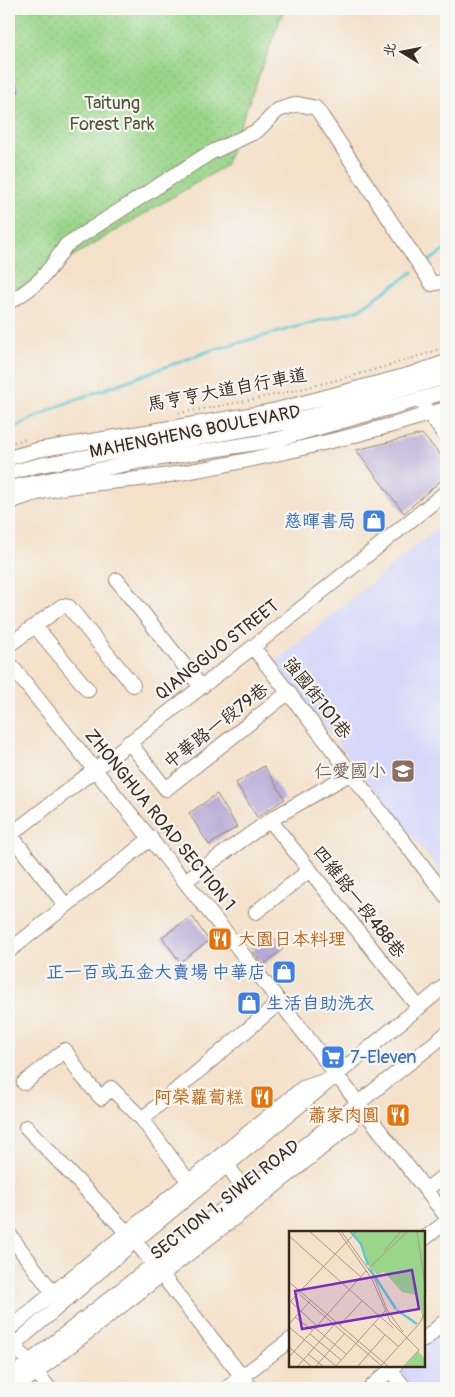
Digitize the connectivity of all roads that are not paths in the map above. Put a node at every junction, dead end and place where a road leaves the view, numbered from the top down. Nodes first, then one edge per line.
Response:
1 (446, 281) edge
2 (9, 302) edge
3 (446, 362) edge
4 (409, 375) junction
5 (446, 377) edge
6 (446, 392) edge
7 (420, 401) junction
8 (446, 409) edge
9 (430, 414) junction
10 (274, 418) junction
11 (446, 437) edge
12 (36, 444) junction
13 (277, 446) junction
14 (9, 458) edge
15 (40, 465) junction
16 (9, 473) edge
17 (43, 486) junction
18 (9, 490) edge
19 (446, 492) edge
20 (9, 502) edge
21 (116, 580) dead end
22 (35, 626) junction
23 (9, 645) edge
24 (253, 647) junction
25 (9, 663) edge
26 (132, 685) dead end
27 (201, 687) junction
28 (88, 690) dead end
29 (289, 692) junction
30 (130, 742) junction
31 (95, 769) junction
32 (351, 773) junction
33 (270, 820) junction
34 (9, 835) edge
35 (151, 838) junction
36 (310, 870) junction
37 (185, 881) junction
38 (446, 896) edge
39 (66, 906) junction
40 (256, 912) dead end
41 (9, 951) edge
42 (446, 987) edge
43 (280, 1002) junction
44 (419, 1008) junction
45 (446, 1034) edge
46 (336, 1078) junction
47 (24, 1083) dead end
48 (358, 1104) junction
49 (142, 1119) junction
50 (26, 1127) dead end
51 (228, 1165) junction
52 (446, 1174) edge
53 (189, 1182) junction
54 (426, 1190) junction
55 (245, 1193) junction
56 (446, 1216) edge
57 (446, 1222) edge
58 (9, 1234) edge
59 (130, 1237) junction
60 (425, 1238) edge
61 (158, 1269) junction
62 (53, 1294) junction
63 (446, 1320) edge
64 (9, 1329) edge
65 (425, 1339) edge
66 (289, 1341) edge
67 (11, 1343) edge
68 (33, 1367) junction
69 (392, 1368) edge
70 (242, 1376) junction
71 (9, 1378) edge
72 (16, 1388) edge
73 (49, 1388) edge
74 (227, 1388) edge
75 (252, 1388) edge
76 (370, 1388) edge
77 (405, 1388) edge

1 - 2 street
3 - 4 street, MAHENGHENG BOULEVARD
4 - 5 street
4 - 7 street
4 - 10 street, MAHENGHENG BOULEVARD
6 - 7 street, MAHENGHENG BOULEVARD
7 - 9 street
7 - 13 street, MAHENGHENG BOULEVARD
8 - 9 street, MAHENGHENG BOULEVARD
9 - 11 street
9 - 13 street, MAHENGHENG BOULEVARD
10 - 12 street, MAHENGHENG BOULEVARD
10 - 15 street
12 - 14 street, MAHENGHENG BOULEVARD
12 - 15 street
13 - 17 street, MAHENGHENG BOULEVARD
15 - 16 street
17 - 18 street, MAHENGHENG BOULEVARD
17 - 20 street, MAHENGHENG BOULEVARD
19 - 24 street, QIANGGUO STREET
21 - 27 street
22 - 23 street
22 - 26 street
22 - 28 street
24 - 27 street, QIANGGUO STREET
24 - 29 street, 強國街101巷
25 - 31 street, ZHONGHUA ROAD SECTION 1
27 - 30 street, QIANGGUO STREET
29 - 30 street, 中華路一段79巷
29 - 32 street, 強國街101巷
30 - 31 street, QIANGGUO STREET
31 - 34 street, QIANGGUO STREET
31 - 35 street, ZHONGHUA ROAD SECTION 1
32 - 33 street
32 - 38 street, 強國街101巷
33 - 36 street, 四維路一段488巷
33 - 37 street
34 - 39 street
35 - 37 street, ZHONGHUA ROAD SECTION 1
35 - 39 street
36 - 40 street
36 - 44 street, 四維路一段488巷
37 - 43 street, ZHONGHUA ROAD SECTION 1
39 - 41 street
42 - 44 street, SECTION 1, SIWEI ROAD
43 - 46 street, ZHONGHUA ROAD SECTION 1
43 - 49 street
44 - 46 street, SECTION 1, SIWEI ROAD
45 - 48 street
46 - 48 street, ZHONGHUA ROAD SECTION 1
46 - 51 street, SECTION 1, SIWEI ROAD
46 - 53 street, SECTION 1, SIWEI ROAD
47 - 49 street
48 - 54 street, ZHONGHUA ROAD SECTION 1
48 - 55 street, SECTION 1, SIWEI ROAD
48 - 61 street, SECTION 1, SIWEI ROAD
49 - 53 street
50 - 59 street
51 - 55 street
51 - 59 street, SECTION 1, SIWEI ROAD
52 - 54 street
53 - 59 street, SECTION 1, SIWEI ROAD
54 - 56 street, ZHONGHUA ROAD SECTION 1
55 - 61 street, SECTION 1, SIWEI ROAD
57 - 60 street
58 - 62 street
59 - 61 street
59 - 62 street, SECTION 1, SIWEI ROAD
59 - 67 street, SECTION 1, SIWEI ROAD
61 - 68 street, SECTION 1, SIWEI ROAD
61 - 70 street
62 - 64 street, SECTION 1, SIWEI ROAD
63 - 65 street
66 - 70 street
67 - 68 street
68 - 71 street, SECTION 1, SIWEI ROAD
68 - 72 street, SECTION 1, SIWEI ROAD
68 - 73 street
69 - 76 street
69 - 77 street
70 - 74 street
70 - 75 street

